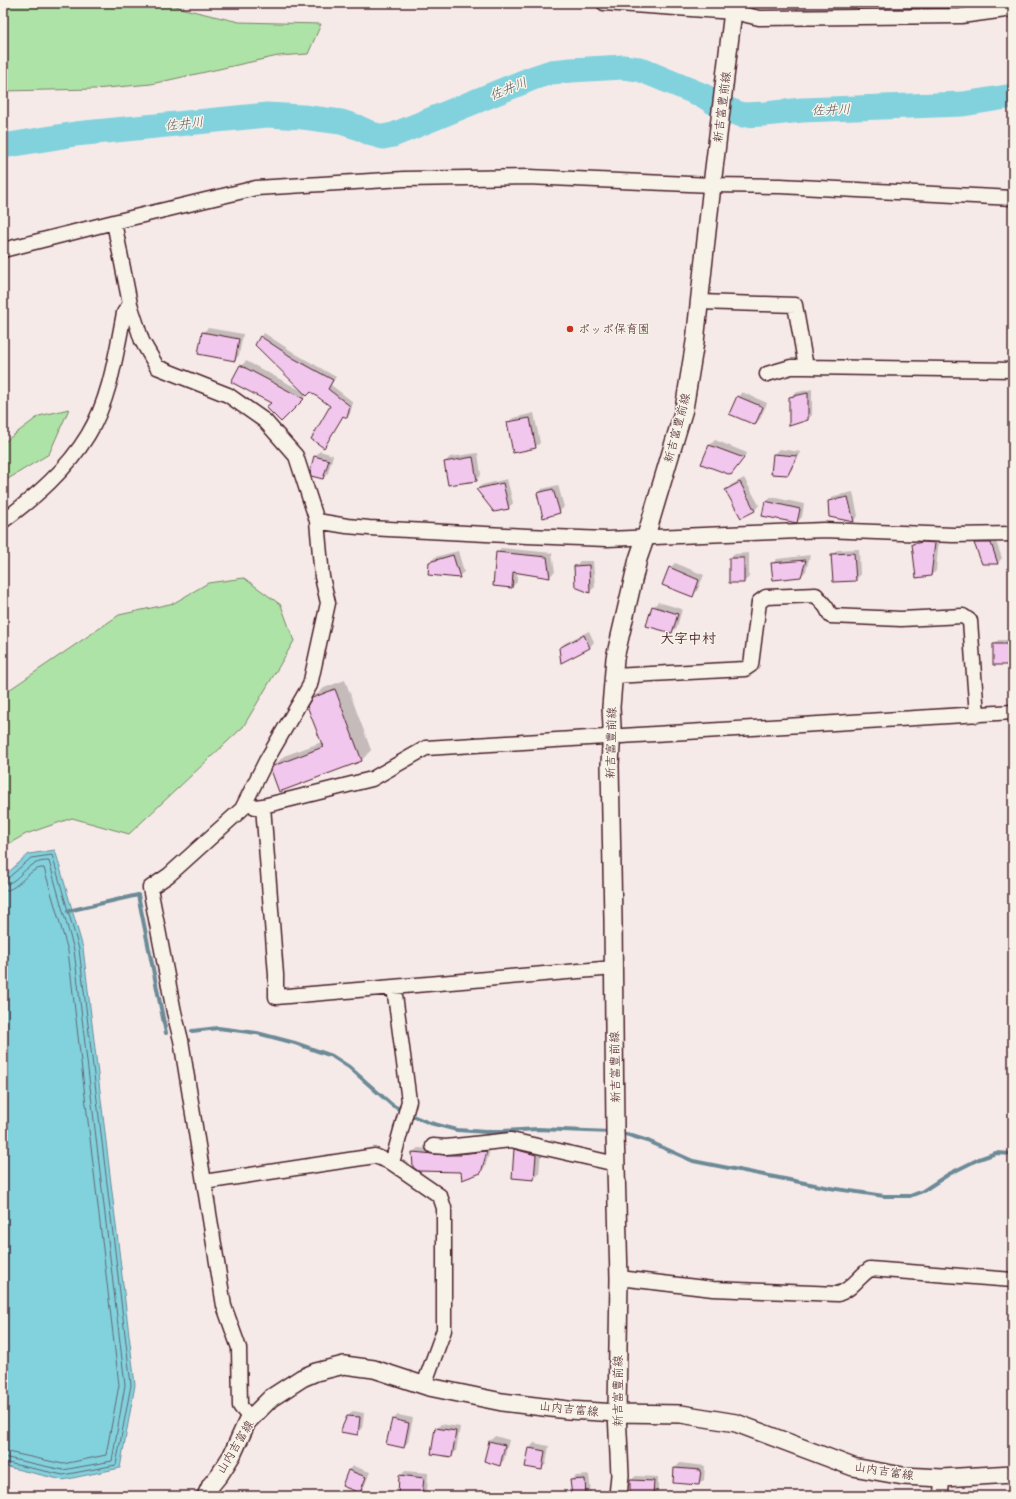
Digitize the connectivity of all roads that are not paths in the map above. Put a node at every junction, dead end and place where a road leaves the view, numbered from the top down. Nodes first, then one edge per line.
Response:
1 (604, 3) edge
2 (734, 7) edge
3 (1013, 9) edge
4 (712, 185) junction
5 (1013, 198) edge
6 (114, 222) junction
7 (3, 250) edge
8 (699, 302) junction
9 (130, 304) junction
10 (806, 367) junction
11 (1013, 370) edge
12 (767, 374) dead end
13 (318, 520) junction
14 (3, 521) edge
15 (1013, 534) edge
16 (646, 536) junction
17 (614, 676) junction
18 (1013, 712) edge
19 (977, 715) junction
20 (611, 736) junction
21 (263, 806) junction
22 (242, 809) junction
23 (614, 968) junction
24 (394, 987) junction
25 (433, 1146) dead end
26 (392, 1163) junction
27 (616, 1164) junction
28 (204, 1182) junction
29 (619, 1278) junction
30 (1013, 1280) edge
31 (424, 1385) junction
32 (617, 1413) junction
33 (251, 1419) junction
34 (1013, 1474) edge
35 (942, 1478) junction
36 (206, 1496) edge
37 (618, 1496) edge
38 (941, 1496) edge

1 - 2 street
2 - 3 street
2 - 4 main road, 新吉富豊前線
4 - 5 street
4 - 6 street
4 - 8 main road, 新吉富豊前線
6 - 7 street
6 - 9 street
8 - 10 street
8 - 16 main road, 新吉富豊前線
9 - 13 street
9 - 14 street
10 - 11 street
10 - 12 street
13 - 16 street
13 - 22 street
15 - 16 street
16 - 17 main road, 新吉富豊前線
17 - 19 street
17 - 20 main road, 新吉富豊前線
18 - 19 street
19 - 20 street
20 - 21 street
20 - 23 main road, 新吉富豊前線
21 - 22 street
21 - 24 street
22 - 28 street
23 - 24 street
23 - 27 main road, 新吉富豊前線
24 - 26 street
25 - 27 street
26 - 28 street
26 - 31 street
27 - 29 main road, 新吉富豊前線
28 - 33 street
29 - 30 street
29 - 32 main road, 新吉富豊前線
31 - 32 main road, 山内吉富線
31 - 33 main road, 山内吉富線
32 - 35 main road, 山内吉富線
32 - 37 main road, 新吉富豊前線
33 - 36 main road, 山内吉富線
34 - 35 main road, 山内吉富線
35 - 38 street

